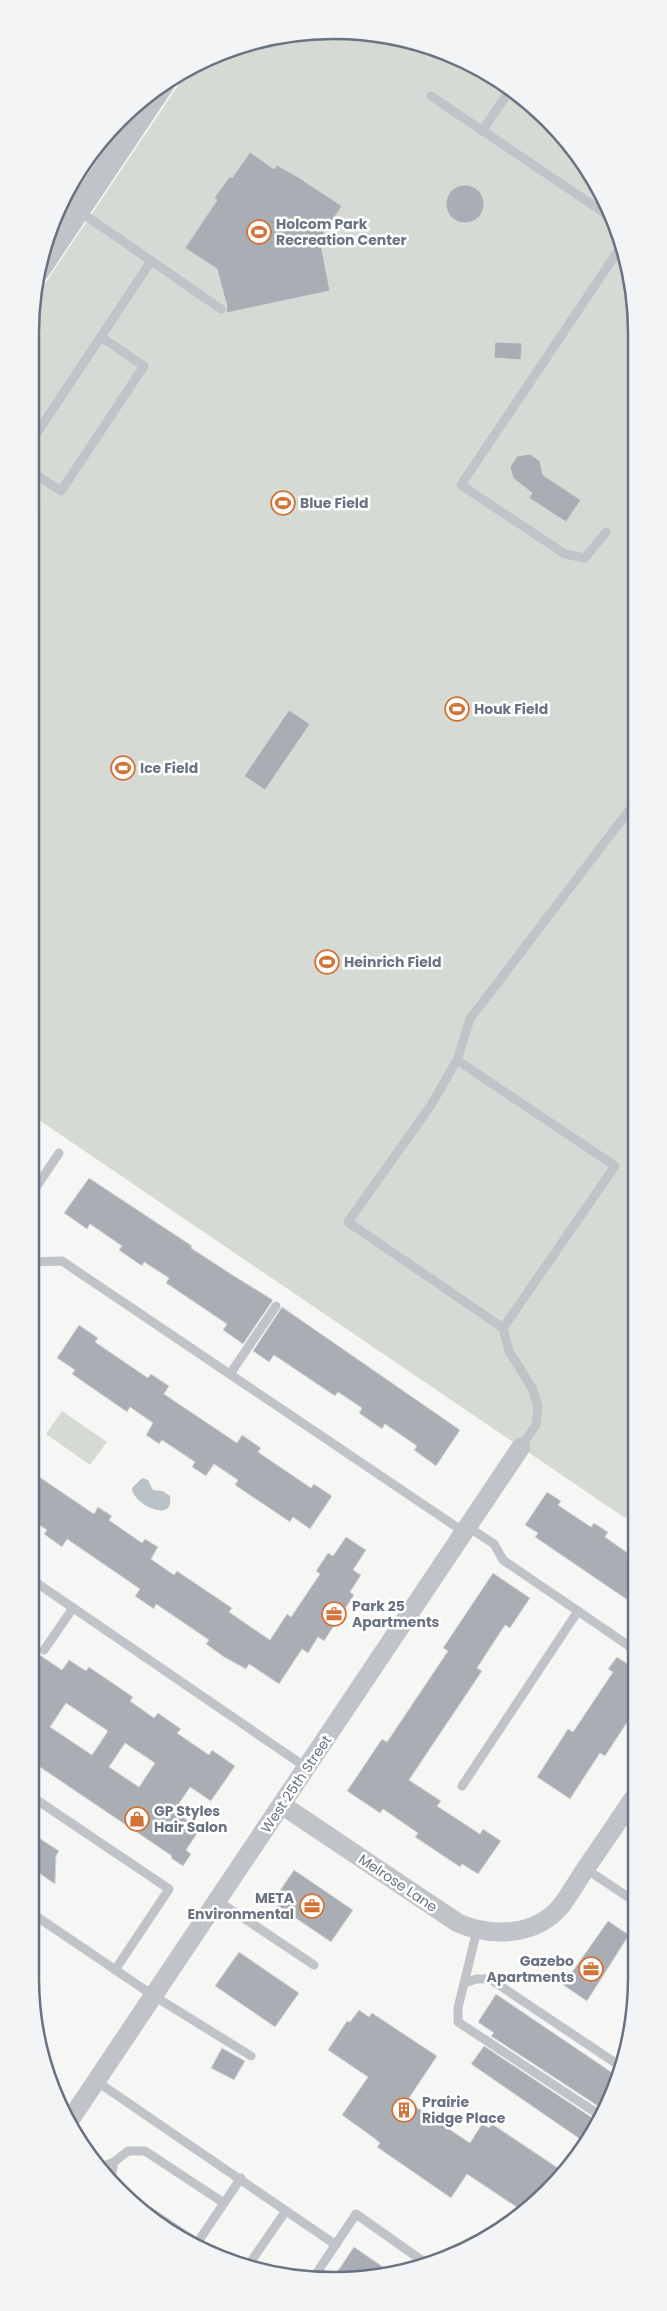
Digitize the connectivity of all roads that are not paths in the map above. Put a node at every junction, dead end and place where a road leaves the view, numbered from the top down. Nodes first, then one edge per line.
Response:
1 (506, 95) edge
2 (431, 96) dead end
3 (146, 107) edge
4 (482, 131) junction
5 (78, 210) junction
6 (602, 211) edge
7 (51, 251) edge
8 (617, 253) edge
9 (151, 261) junction
10 (221, 309) dead end
11 (101, 337) junction
12 (39, 430) edge
13 (39, 477) edge
14 (606, 532) dead end
15 (628, 813) edge
16 (457, 1060) junction
17 (59, 1153) dead end
18 (39, 1183) edge
19 (39, 1262) edge
20 (276, 1306) dead end
21 (503, 1328) junction
22 (230, 1374) junction
23 (520, 1448) joint
24 (466, 1529) junction
25 (39, 1585) edge
26 (73, 1608) junction
27 (578, 1611) junction
28 (628, 1645) edge
29 (44, 1650) dead end
30 (307, 1768) junction
31 (462, 1786) dead end
32 (39, 1801) edge
33 (282, 1805) junction
34 (628, 1806) edge
35 (586, 1869) junction
36 (628, 1896) edge
37 (218, 1901) junction
38 (39, 1918) edge
39 (477, 1930) junction
40 (314, 1965) dead end
41 (115, 1970) junction
42 (464, 1983) junction
43 (154, 1996) junction
44 (251, 2056) dead end
45 (615, 2063) edge
46 (96, 2081) junction
47 (596, 2112) edge
48 (73, 2116) edge
49 (114, 2162) junction
50 (106, 2165) edge
51 (112, 2172) edge
52 (241, 2178) junction
53 (224, 2203) junction
54 (285, 2212) junction
55 (199, 2240) edge
56 (336, 2245) junction
57 (420, 2259) edge
58 (252, 2261) edge
59 (317, 2272) edge

1 - 4 lane
2 - 4 lane
3 - 5 street
4 - 6 lane
5 - 7 street
5 - 9 lane
8 - 14 lane
9 - 10 lane
9 - 11 lane
11 - 12 lane
11 - 13 lane
15 - 16 lane
16 - 21 lane
16 - 21 lane
17 - 18 lane
19 - 22 lane
20 - 22 lane
21 - 23 lane
22 - 24 lane
23 - 24 street, West 25th Street
24 - 27 lane
24 - 30 street, West 25th Street
25 - 26 lane
26 - 29 lane
26 - 30 lane
27 - 28 lane
27 - 31 lane
30 - 33 street, West 25th Street
32 - 41 lane
33 - 37 street, West 25th Street
33 - 39 street, Melrose Lane
34 - 35 street
35 - 36 lane
35 - 39 street, Melrose Lane
37 - 40 lane
37 - 43 street, West 25th Street
38 - 41 lane
39 - 42 lane
41 - 43 lane
42 - 45 lane
42 - 47 lane
43 - 44 lane
43 - 46 street, West 25th Street
46 - 48 street, West 25th Street
46 - 52 lane
49 - 50 lane
49 - 51 lane
49 - 53 lane
52 - 53 lane
52 - 54 lane
53 - 55 lane
54 - 56 lane
54 - 58 lane
56 - 57 lane
56 - 59 lane

